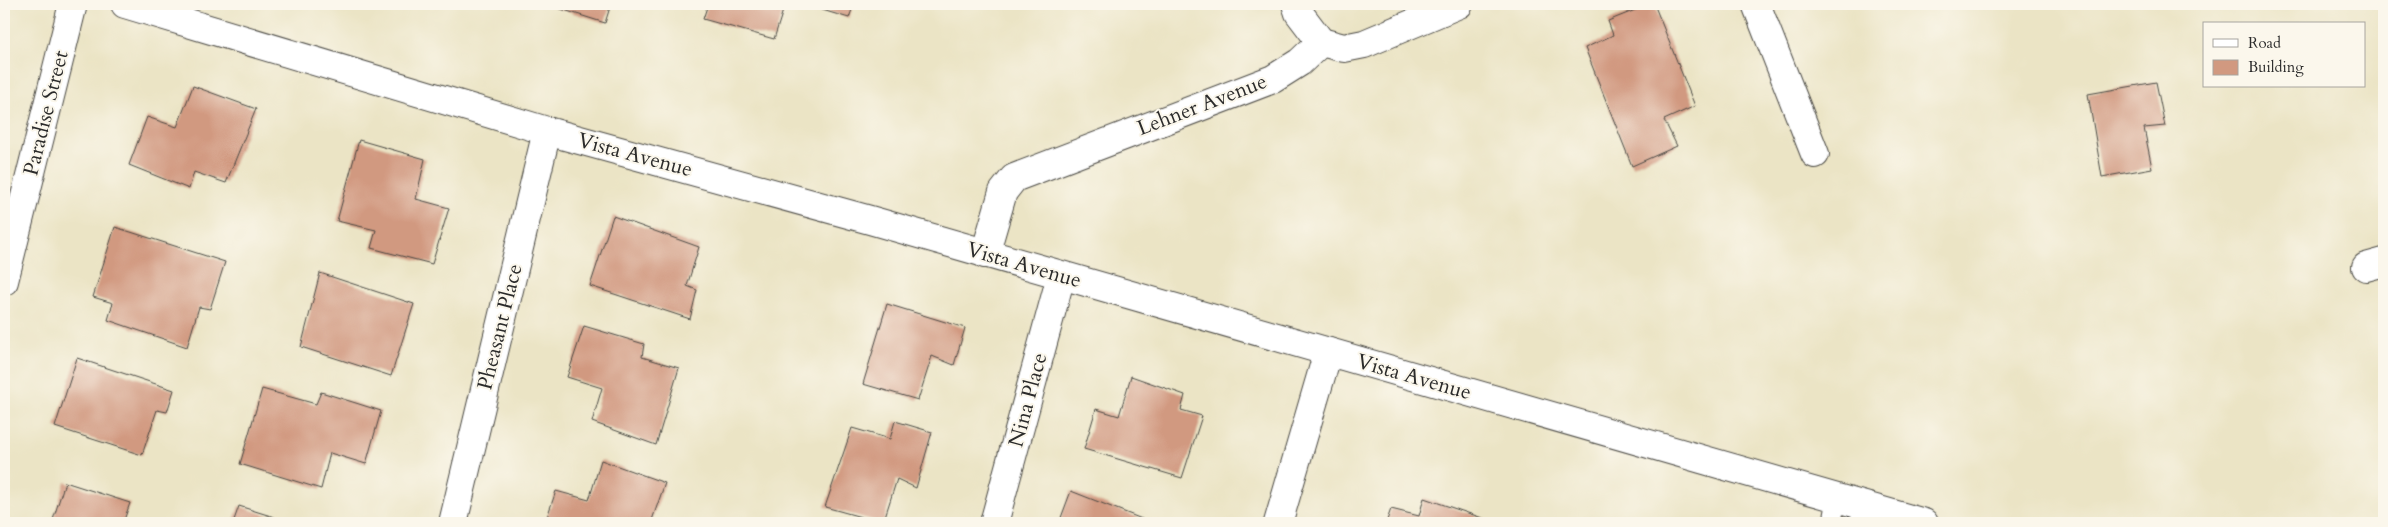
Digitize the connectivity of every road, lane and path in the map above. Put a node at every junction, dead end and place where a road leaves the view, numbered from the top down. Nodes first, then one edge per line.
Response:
1 (73, 4) edge
2 (125, 4) edge
3 (1296, 4) edge
4 (1460, 4) edge
5 (1756, 4) edge
6 (1321, 42) junction
7 (547, 131) junction
8 (1815, 154) dead end
9 (985, 254) junction
10 (1061, 276) junction
11 (4, 281) edge
12 (1328, 352) junction
13 (1835, 511) edge
14 (453, 523) edge
15 (994, 523) edge
16 (1278, 523) edge
17 (1924, 523) edge

1 - 11 street, Paradise Street
2 - 7 street, Vista Avenue
3 - 6 street
4 - 6 street
5 - 8 street
6 - 9 street, Lehner Avenue
7 - 9 street, Vista Avenue
7 - 14 street, Pheasant Place
9 - 10 street, Vista Avenue
10 - 12 street, Vista Avenue
10 - 15 street, Nina Place
12 - 13 street, Vista Avenue
12 - 16 street
13 - 17 street, Vista Avenue

